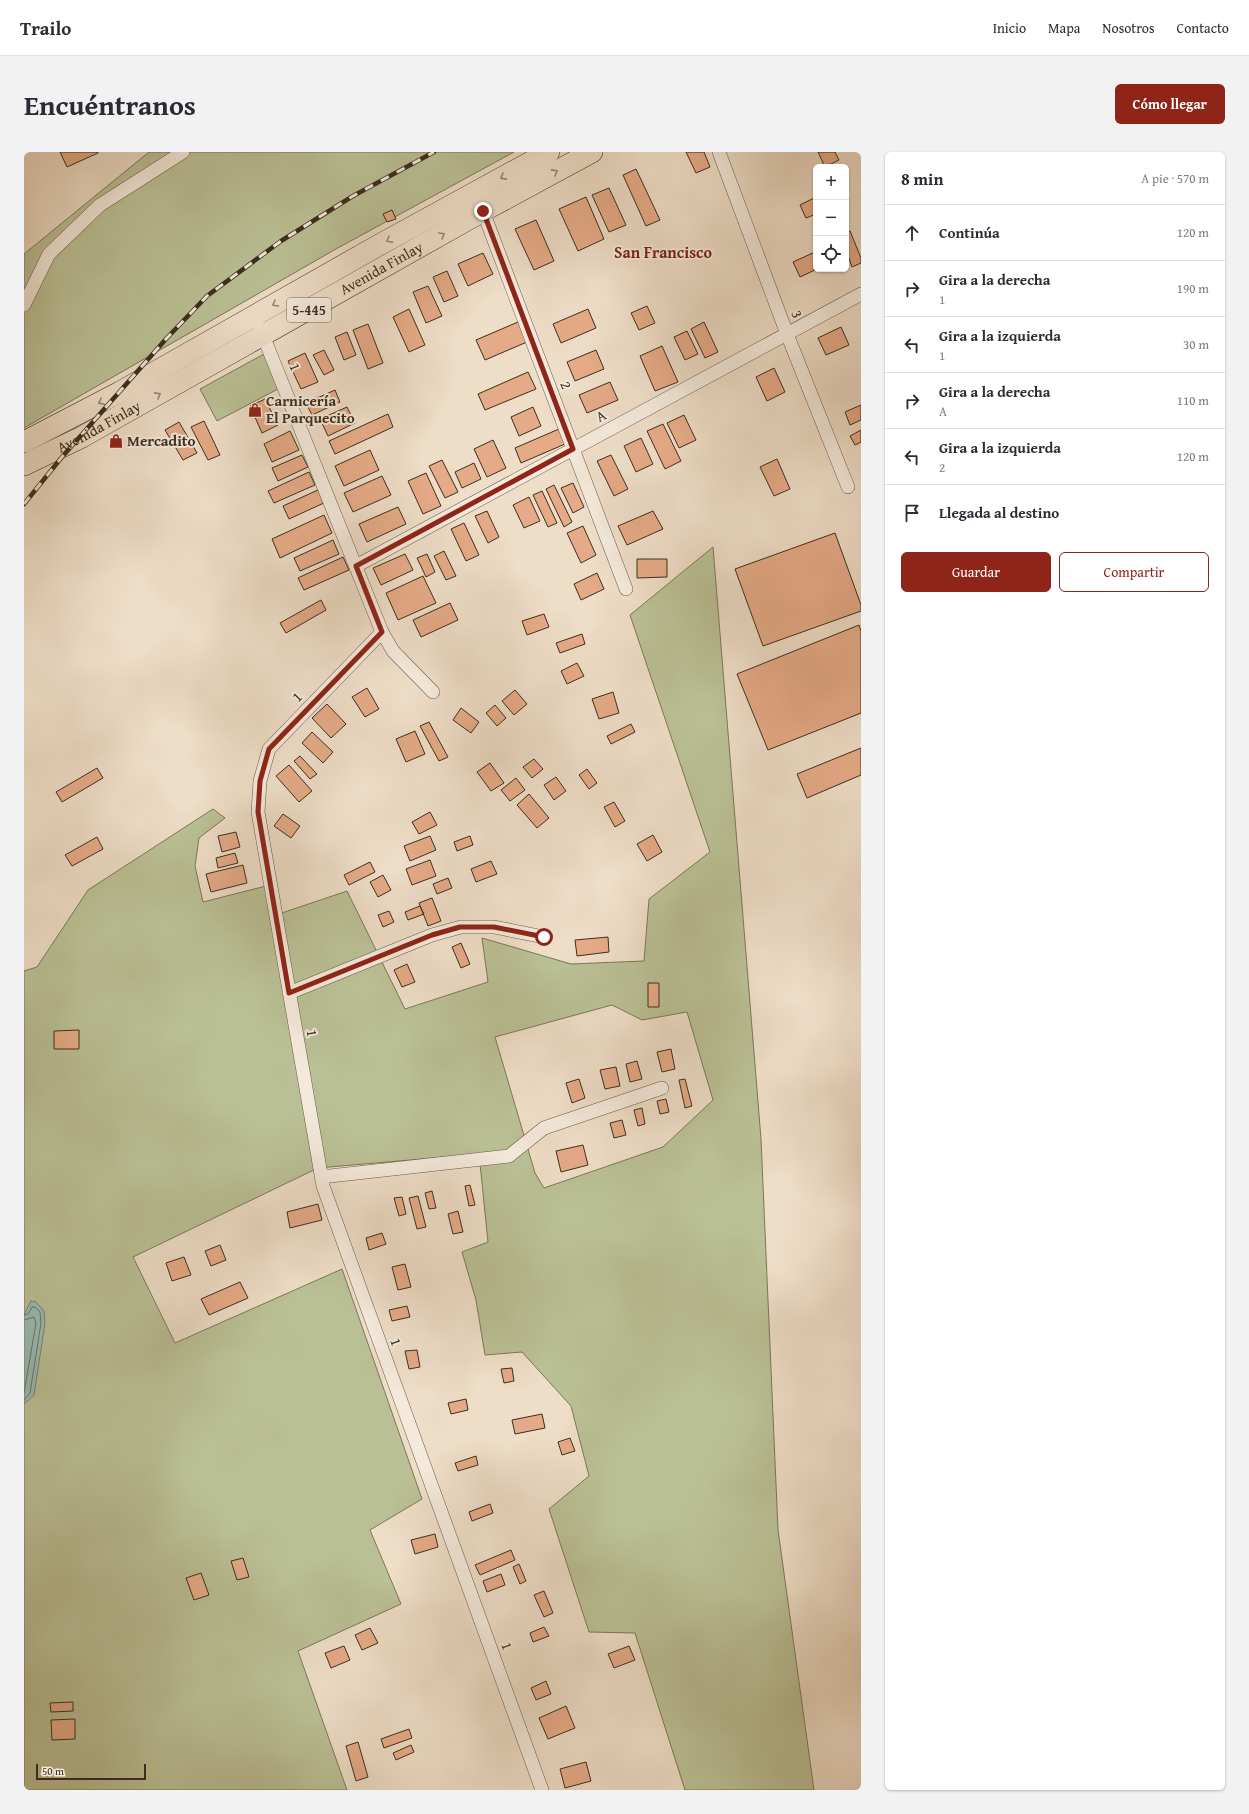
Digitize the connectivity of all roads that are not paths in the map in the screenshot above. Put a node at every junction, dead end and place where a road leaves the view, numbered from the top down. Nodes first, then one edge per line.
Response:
1 (182, 152) edge
2 (549, 152) edge
3 (592, 152) edge
4 (719, 152) edge
5 (476, 192) junction
6 (483, 211) junction
7 (861, 294) edge
8 (24, 305) edge
9 (254, 316) junction
10 (788, 334) junction
11 (265, 336) junction
12 (24, 442) edge
13 (573, 449) junction
14 (24, 465) edge
15 (848, 487) dead end
16 (356, 566) junction
17 (626, 589) dead end
18 (382, 632) junction
19 (433, 692) dead end
20 (544, 937) dead end
21 (289, 993) junction
22 (662, 1088) dead end
23 (321, 1177) junction
24 (542, 1790) edge

1 - 8 street
2 -> 5 highway, Avenida Finlay / 5-445
6 -> 3 highway, Avenida Finlay / 5-445
4 - 10 street, 3
5 - 6 street, 2
5 -> 9 highway, Avenida Finlay / 5-445
11 -> 6 highway, Avenida Finlay / 5-445
6 - 13 street, 2
7 - 10 street, A
9 - 11 street, 1
9 -> 12 highway, Avenida Finlay / 5-445
10 - 13 street, A
10 - 15 street, 3
14 -> 11 highway, Avenida Finlay / 5-445
11 - 16 street, 1
13 - 16 street, A
13 - 17 street, 2
16 - 18 street, 1
18 - 19 street
18 - 21 street, 1
20 - 21 street
21 - 23 street, 1
22 - 23 street
23 - 24 street, 1

